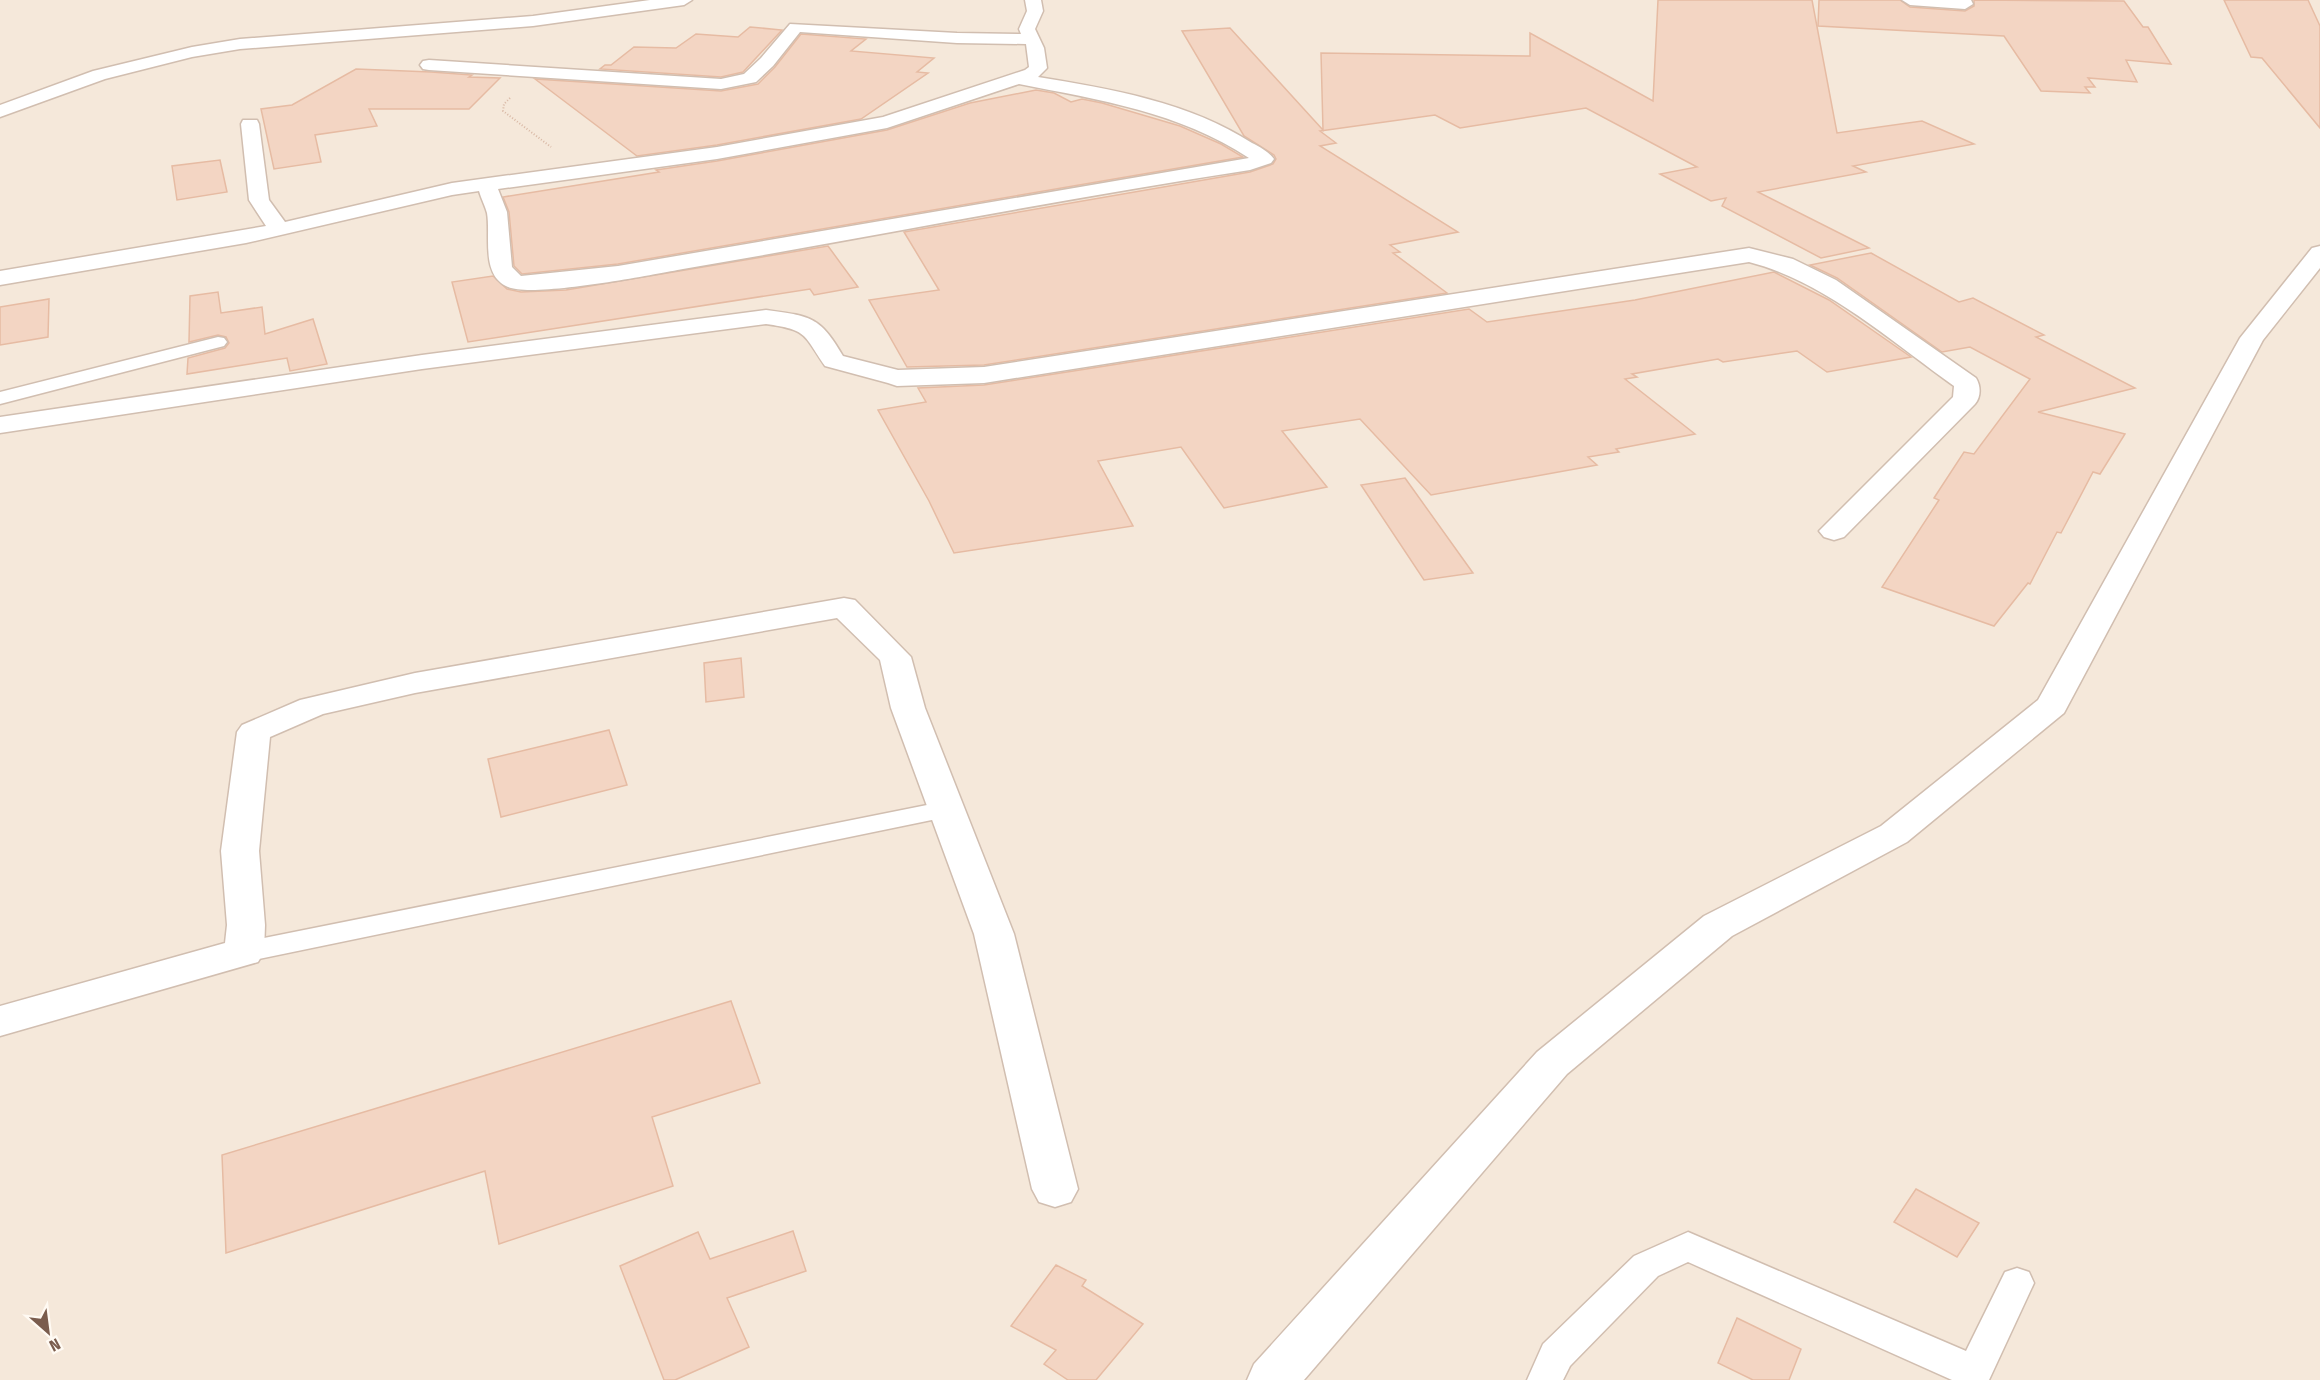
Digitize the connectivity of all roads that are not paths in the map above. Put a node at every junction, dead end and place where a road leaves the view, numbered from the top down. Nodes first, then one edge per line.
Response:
1 (684, 0) edge
2 (1034, 0) edge
3 (1910, 0) edge
4 (1963, 0) edge
5 (1030, 39) junction
6 (429, 65) dead end
7 (1021, 79) junction
8 (0, 111) edge
9 (250, 124) dead end
10 (486, 183) junction
11 (279, 230) junction
12 (2320, 253) edge
13 (0, 278) edge
14 (218, 342) dead end
15 (0, 399) edge
16 (0, 425) edge
17 (1834, 531) dead end
18 (946, 809) junction
19 (244, 952) junction
20 (0, 1021) edge
21 (1055, 1189) dead end
22 (2018, 1283) dead end
23 (1972, 1376) edge
24 (1272, 1380) edge
25 (1545, 1380) edge

1 - 8 street
2 - 5 street
3 - 4 street
5 - 6 street
5 - 7 street
7 - 10 street
7 - 10 street
9 - 11 street
10 - 11 street
11 - 13 street
12 - 24 street
14 - 15 lane
16 - 17 street
18 - 19 lane
18 - 19 street
18 - 21 street
19 - 20 street
22 - 23 lane
23 - 25 lane

